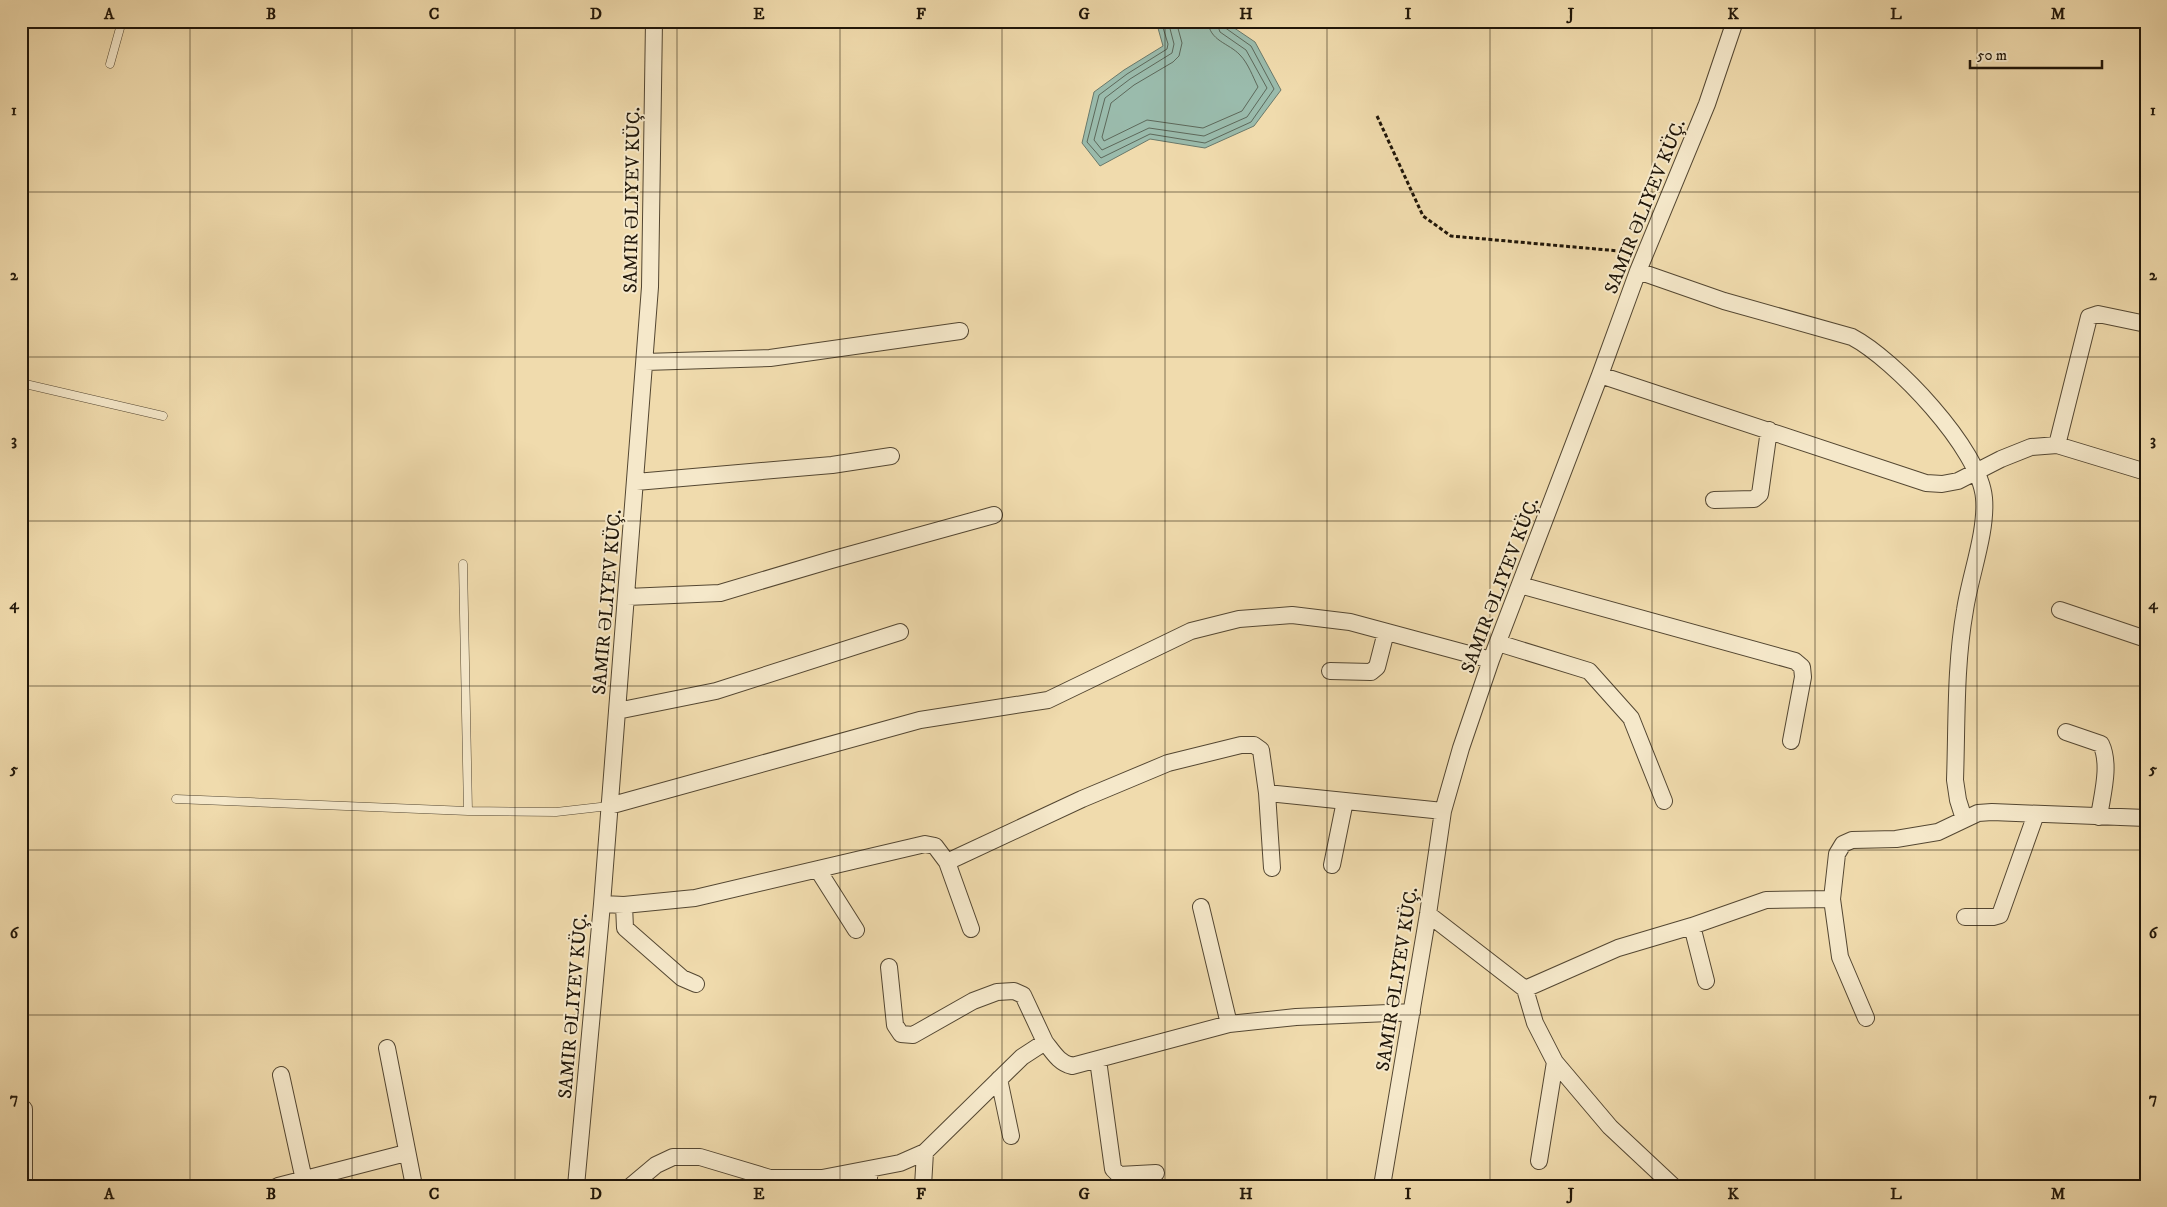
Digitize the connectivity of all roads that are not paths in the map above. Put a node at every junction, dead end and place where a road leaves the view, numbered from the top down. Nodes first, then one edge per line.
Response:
1 (122, 21) edge
2 (654, 21) edge
3 (1736, 21) edge
4 (110, 64) dead end
5 (1641, 263) junction
6 (2146, 324) edge
7 (960, 331) dead end
8 (644, 362) junction
9 (1600, 374) junction
10 (21, 383) edge
11 (163, 416) dead end
12 (1769, 430) junction
13 (2057, 445) junction
14 (891, 456) dead end
15 (1976, 472) junction
16 (2146, 472) edge
17 (636, 482) junction
18 (1714, 500) dead end
19 (994, 515) dead end
20 (463, 564) dead end
21 (1520, 585) junction
22 (627, 597) junction
23 (2060, 610) dead end
24 (900, 632) dead end
25 (1386, 632) junction
26 (2146, 639) edge
27 (1498, 643) junction
28 (1491, 660) junction
29 (1330, 671) dead end
30 (617, 711) junction
31 (2066, 732) dead end
32 (1791, 741) dead end
33 (1267, 793) junction
34 (176, 799) dead end
35 (1345, 801) junction
36 (1664, 801) dead end
37 (609, 806) junction
38 (1443, 811) junction
39 (468, 812) junction
40 (2036, 814) junction
41 (2099, 817) junction
42 (2146, 818) edge
43 (1964, 819) junction
44 (947, 862) junction
45 (1332, 865) dead end
46 (1272, 868) dead end
47 (818, 870) junction
48 (1832, 899) junction
49 (602, 904) junction
50 (624, 905) junction
51 (1201, 907) dead end
52 (1428, 914) junction
53 (1965, 917) dead end
54 (1692, 926) junction
55 (971, 929) dead end
56 (856, 930) dead end
57 (889, 967) dead end
58 (1706, 981) dead end
59 (696, 984) dead end
60 (1525, 989) junction
61 (1412, 1012) junction
62 (1866, 1018) dead end
63 (1229, 1024) junction
64 (1045, 1042) junction
65 (387, 1048) dead end
66 (1098, 1060) junction
67 (1556, 1062) junction
68 (281, 1076) dead end
69 (999, 1079) junction
70 (21, 1106) edge
71 (1011, 1136) dead end
72 (925, 1152) junction
73 (406, 1153) junction
74 (1539, 1161) dead end
75 (870, 1169) junction
76 (1156, 1174) dead end
77 (304, 1180) junction
78 (24, 1186) edge
79 (278, 1186) edge
80 (414, 1186) edge
81 (576, 1186) edge
82 (631, 1186) edge
83 (868, 1186) edge
84 (923, 1186) edge
85 (1382, 1186) edge
86 (1673, 1186) edge

1 - 4 lane
2 - 8 street, SAMIR ƏLIYEV KÜÇ.
3 - 5 street, SAMIR ƏLIYEV KÜÇ.
5 - 9 street, SAMIR ƏLIYEV KÜÇ.
5 - 15 street
6 - 13 street
7 - 8 street
8 - 17 street, SAMIR ƏLIYEV KÜÇ.
9 - 12 street
9 - 21 street, SAMIR ƏLIYEV KÜÇ.
10 - 11 lane
12 - 15 street
12 - 18 street
13 - 15 street
13 - 16 street
14 - 17 street
15 - 43 street
17 - 22 street, SAMIR ƏLIYEV KÜÇ.
19 - 22 street
20 - 39 lane
21 - 27 street, SAMIR ƏLIYEV KÜÇ.
21 - 32 street
22 - 30 street, SAMIR ƏLIYEV KÜÇ.
23 - 26 street
24 - 30 street
25 - 28 street
25 - 29 street
25 - 37 street
27 - 28 street, SAMIR ƏLIYEV KÜÇ.
27 - 36 street
28 - 38 street, SAMIR ƏLIYEV KÜÇ.
30 - 37 street, SAMIR ƏLIYEV KÜÇ.
31 - 41 street
33 - 35 street
33 - 44 street
33 - 46 street
34 - 39 lane
35 - 38 street
35 - 45 street
37 - 39 lane
37 - 49 street, SAMIR ƏLIYEV KÜÇ.
38 - 52 street, SAMIR ƏLIYEV KÜÇ.
40 - 41 street
40 - 43 street
40 - 53 street
41 - 42 street
43 - 48 street
44 - 47 street
44 - 55 street
47 - 50 street
47 - 56 street
48 - 54 street
48 - 62 street
49 - 50 street
49 - 81 street, SAMIR ƏLIYEV KÜÇ.
50 - 59 street
51 - 63 street
52 - 60 street
52 - 61 street, SAMIR ƏLIYEV KÜÇ.
54 - 58 street
54 - 60 street
57 - 64 street
60 - 67 street
61 - 63 street
61 - 85 street, SAMIR ƏLIYEV KÜÇ.
63 - 66 street
64 - 66 street
64 - 69 street
65 - 73 street
66 - 76 street
67 - 74 street
67 - 86 street
68 - 77 street
69 - 71 street
69 - 72 street
70 - 78 street
72 - 75 street
72 - 84 street
73 - 77 street
73 - 80 street
75 - 82 street
75 - 83 street
77 - 79 street

